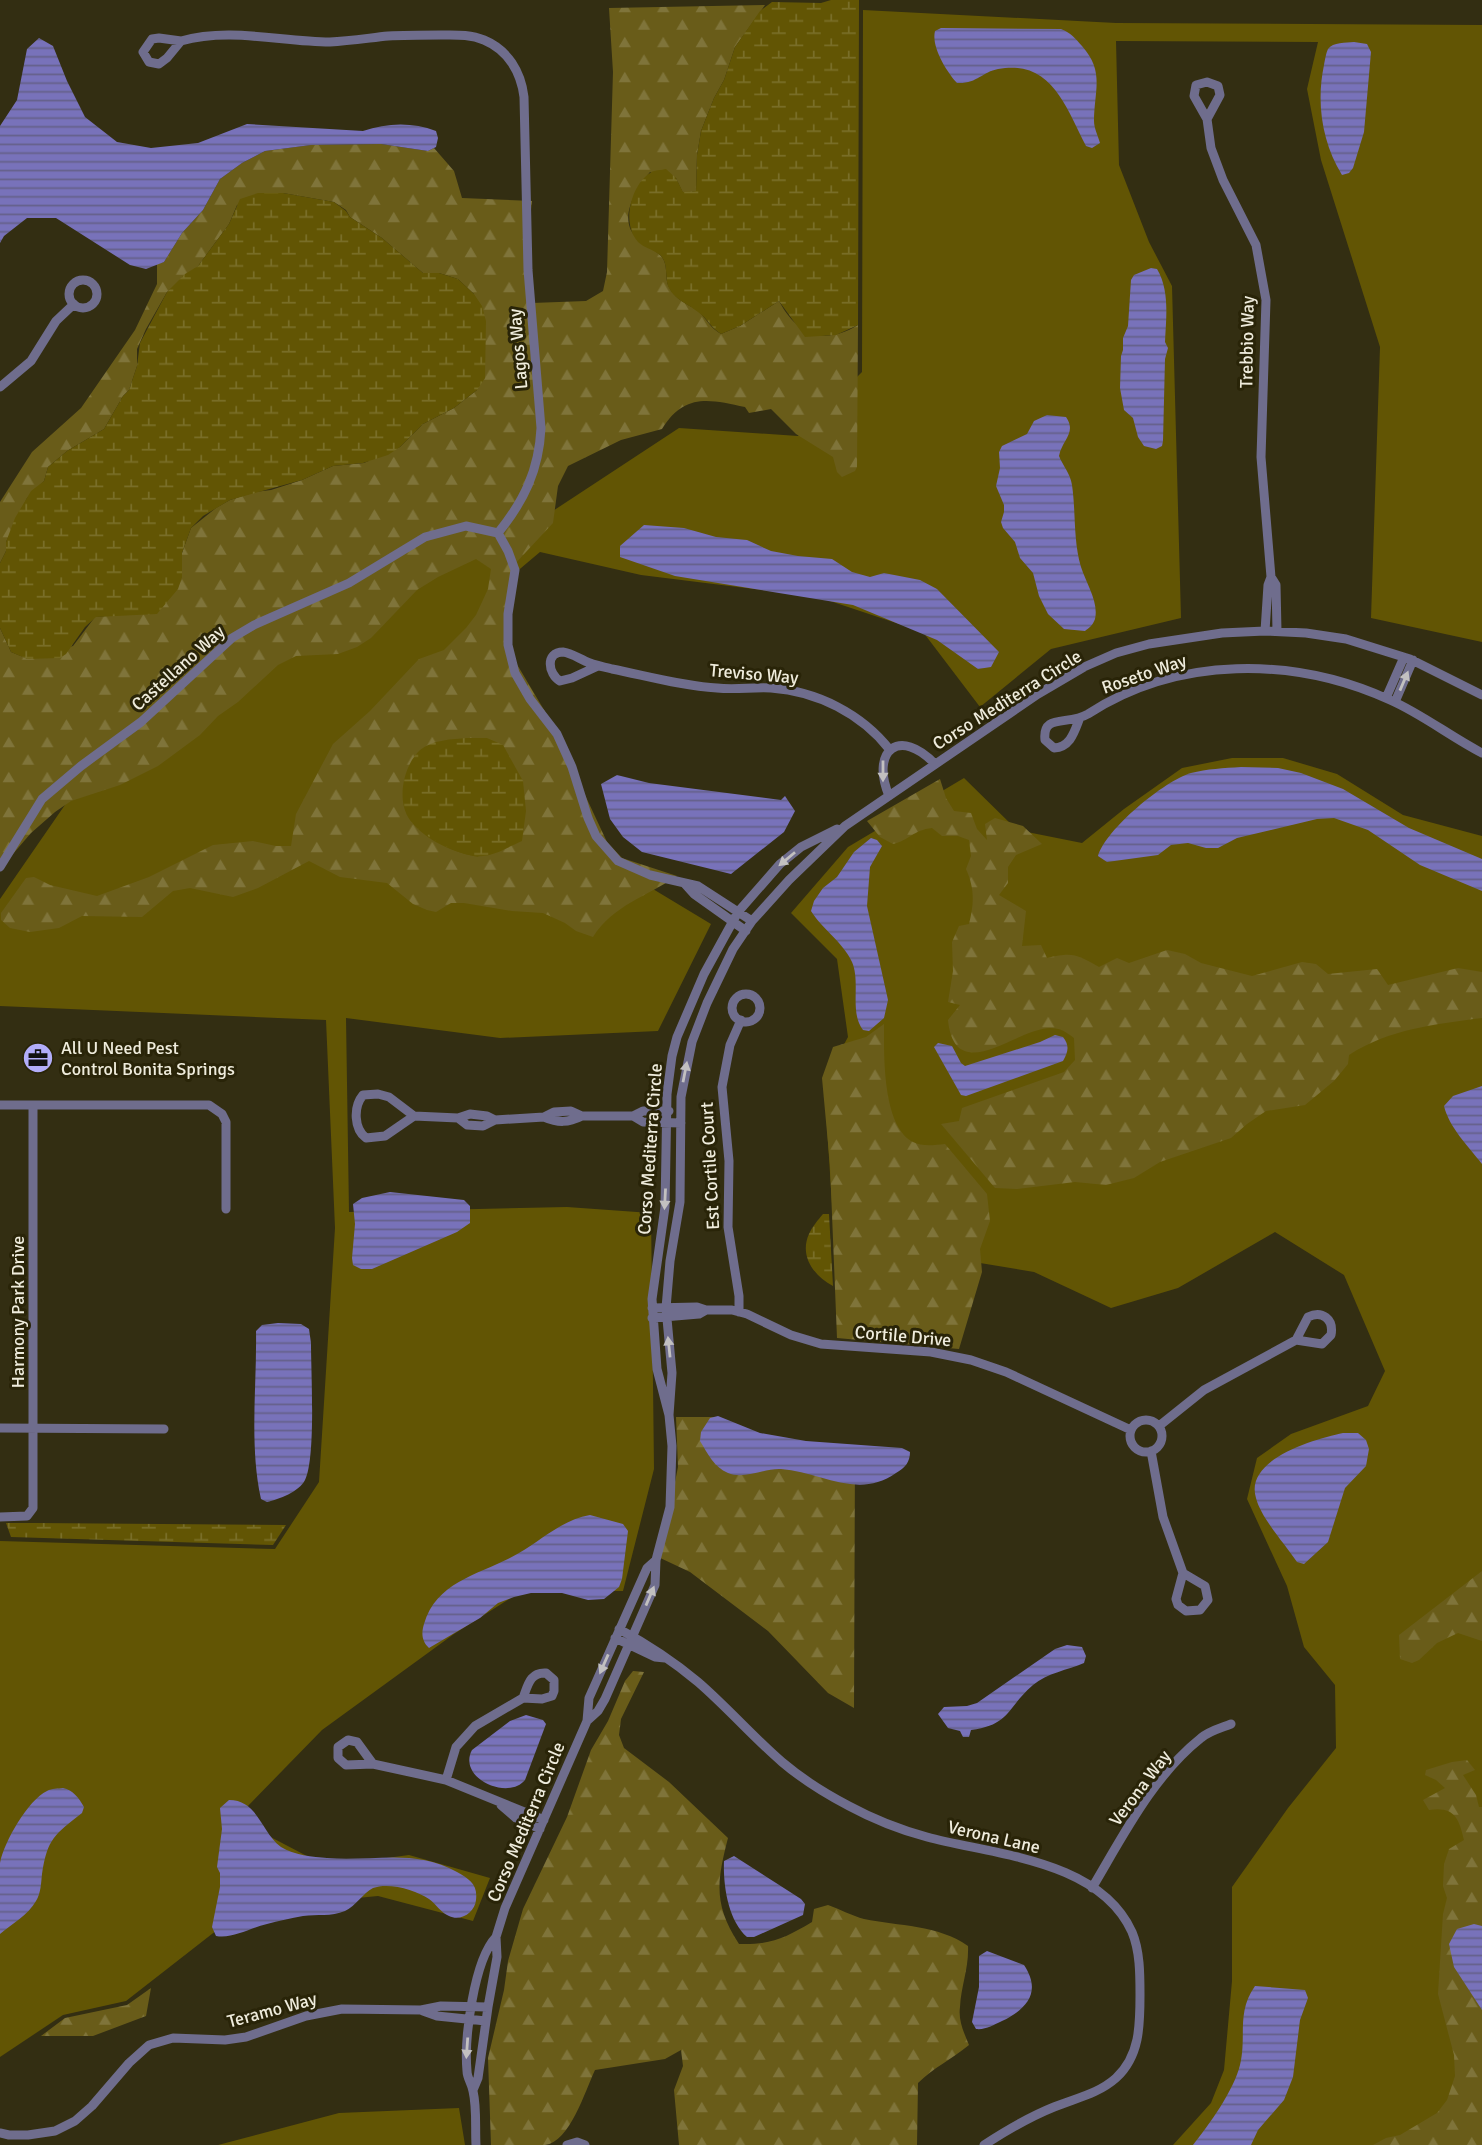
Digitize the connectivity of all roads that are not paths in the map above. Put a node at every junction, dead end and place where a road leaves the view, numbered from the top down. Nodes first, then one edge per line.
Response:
1 (181, 41) dead end
2 (1207, 119) dead end
3 (74, 304) dead end
4 (0, 387) edge
5 (498, 533) junction
6 (1271, 577) junction
7 (1265, 631) junction
8 (1277, 631) junction
9 (1408, 659) junction
10 (598, 666) junction
11 (1482, 695) edge
12 (1391, 700) junction
13 (1079, 720) dead end
14 (891, 750) junction
15 (1482, 753) edge
16 (935, 764) junction
17 (889, 796) junction
18 (845, 825) junction
19 (0, 867) edge
20 (684, 883) junction
21 (738, 912) junction
22 (752, 921) junction
23 (733, 922) junction
24 (746, 931) junction
25 (741, 1020) dead end
26 (33, 1104) junction
27 (0, 1105) edge
28 (681, 1110) junction
29 (667, 1111) junction
30 (414, 1116) junction
31 (632, 1116) junction
32 (666, 1123) junction
33 (681, 1123) junction
34 (226, 1209) dead end
35 (666, 1312) junction
36 (738, 1312) junction
37 (652, 1313) junction
38 (1296, 1340) dead end
39 (669, 1415) junction
40 (1159, 1426) junction
41 (0, 1428) edge
42 (34, 1428) junction
43 (164, 1429) dead end
44 (1132, 1430) junction
45 (1151, 1451) junction
46 (0, 1517) edge
47 (656, 1560) junction
48 (1183, 1573) junction
49 (617, 1633) junction
50 (631, 1640) junction
51 (523, 1698) dead end
52 (587, 1721) junction
53 (1230, 1724) dead end
54 (373, 1764) dead end
55 (446, 1780) junction
56 (542, 1824) junction
57 (1092, 1888) junction
58 (496, 1937) junction
59 (473, 2007) junction
60 (488, 2007) junction
61 (421, 2010) junction
62 (471, 2020) junction
63 (486, 2021) junction
64 (473, 2090) junction
65 (0, 2133) edge
66 (476, 2145) edge
67 (567, 2145) edge
68 (585, 2145) edge
69 (984, 2145) edge

1 - 5 street, Lagos Way
2 - 6 street, Trebbio Way
3 - 4 street
5 - 19 street, Castellano Way
5 - 20 street
6 - 7 street, Trebbio Way
6 - 8 street, Trebbio Way
7 - 8 street, Corso Mediterra Circle
7 - 16 street, Corso Mediterra Circle
8 - 9 street, Corso Mediterra Circle
9 - 11 street, Corso Mediterra Circle
9 - 12 street
10 - 10 street, Treviso Way
10 - 14 street, Treviso Way
12 - 13 street, Roseto Way
12 - 15 street, Roseto Way
14 - 16 street
14 -> 17 street
16 - 17 street, Corso Mediterra Circle
17 - 18 street, Corso Mediterra Circle
18 -> 21 street, Corso Mediterra Circle
18 - 22 street, Corso Mediterra Circle
20 - 21 street
20 - 23 street
21 - 22 street
21 - 23 street, Corso Mediterra Circle
22 - 24 street, Corso Mediterra Circle
23 - 24 street
23 - 29 street, Corso Mediterra Circle
28 -> 24 street, Corso Mediterra Circle
25 - 36 street, Est Cortile Court
26 - 27 street
26 - 34 street
26 - 42 street, Harmony Park Drive
28 - 29 street
28 - 33 street, Corso Mediterra Circle
29 - 31 street
29 - 32 street, Corso Mediterra Circle
30 - 30 street
30 - 31 street
31 - 32 street
32 - 33 street
32 -> 37 street, Corso Mediterra Circle
33 - 35 street, Corso Mediterra Circle
35 - 36 street, Cortile Drive
35 - 37 street, Cortile Drive
39 -> 35 street, Corso Mediterra Circle
36 - 44 street, Cortile Drive
37 - 39 street, Corso Mediterra Circle
38 - 40 street
39 - 47 street, Corso Mediterra Circle
40 - 44 street
40 - 45 street
41 - 42 street
42 - 43 street
42 - 46 street, Harmony Park Drive
44 - 45 street, Cortile Drive
45 - 48 street
47 - 49 street, Corso Mediterra Circle
50 -> 47 street, Corso Mediterra Circle
48 - 48 street
49 - 50 street, Verona Lane
49 -> 52 street, Corso Mediterra Circle
50 - 52 street, Corso Mediterra Circle
50 - 57 street, Verona Lane
51 - 55 street
52 - 56 street, Corso Mediterra Circle
53 - 57 street, Verona Way
54 - 55 street
55 - 56 street
56 - 58 street, Corso Mediterra Circle
57 - 69 street, Verona Lane
58 - 59 street, Corso Mediterra Circle
58 - 60 street, Corso Mediterra Circle
59 - 60 street, Teramo Way
59 - 61 street, Teramo Way
59 - 62 street, Corso Mediterra Circle
60 - 63 street, Corso Mediterra Circle
61 - 62 street, Teramo Way
61 - 65 street, Teramo Way
62 - 63 street, Teramo Way
62 -> 64 street, Corso Mediterra Circle
63 - 64 street, Corso Mediterra Circle
64 - 66 street, Corso Mediterra Circle
67 - 68 street

